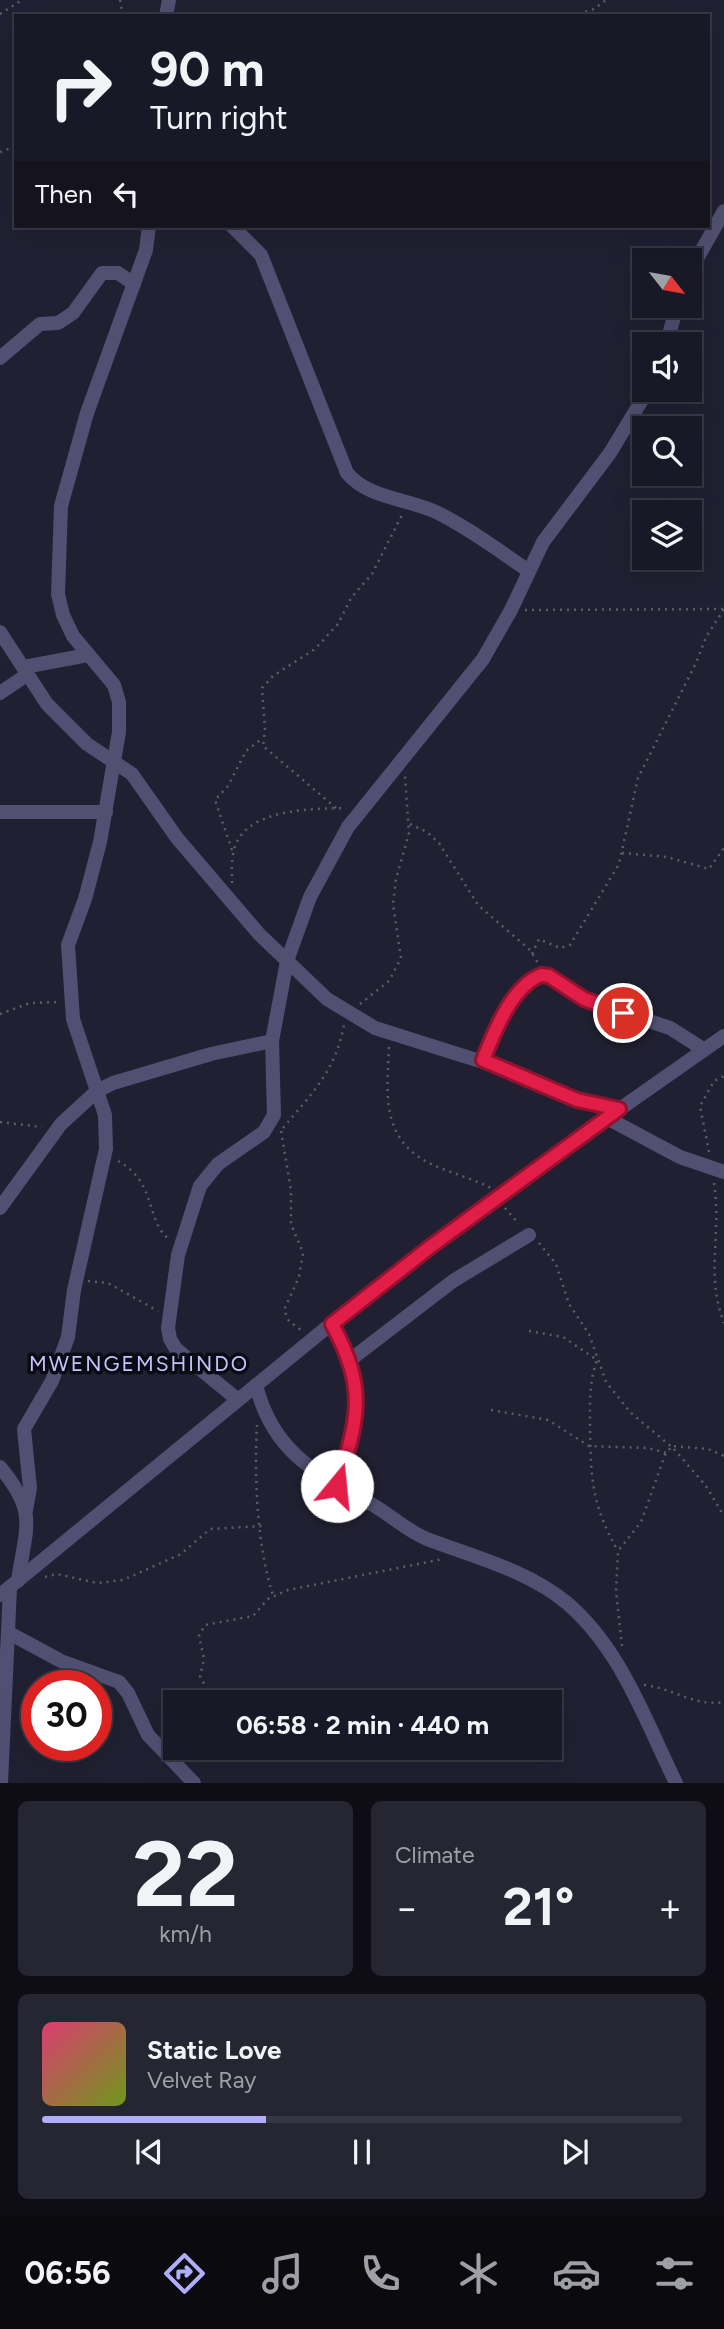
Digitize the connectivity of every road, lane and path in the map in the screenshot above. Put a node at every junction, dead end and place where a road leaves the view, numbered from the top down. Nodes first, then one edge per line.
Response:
1 (22, 0) edge
2 (606, 0) edge
3 (0, 14) edge
4 (578, 14) edge
5 (724, 211) edge
6 (149, 228) edge
7 (234, 228) edge
8 (702, 250) edge
9 (134, 284) junction
10 (0, 358) edge
11 (641, 402) edge
12 (410, 500) junction
13 (529, 571) junction
14 (724, 609) edge
15 (512, 610) junction
16 (0, 632) edge
17 (88, 655) junction
18 (27, 670) junction
19 (0, 693) edge
20 (263, 738) junction
21 (407, 752) junction
22 (115, 761) junction
23 (363, 807) junction
24 (336, 808) junction
25 (0, 812) edge
26 (106, 812) junction
27 (410, 824) junction
28 (724, 848) edge
29 (233, 853) junction
30 (621, 853) junction
31 (240, 911) junction
32 (532, 954) junction
33 (287, 961) junction
34 (549, 976) junction
35 (72, 1006) junction
36 (0, 1014) edge
37 (346, 1014) junction
38 (390, 1033) junction
39 (724, 1036) edge
40 (272, 1041) junction
41 (703, 1049) junction
42 (483, 1060) junction
43 (724, 1076) edge
44 (97, 1091) junction
45 (613, 1114) junction
46 (274, 1115) junction
47 (0, 1122) edge
48 (281, 1131) junction
49 (55, 1132) junction
50 (105, 1155) junction
51 (718, 1171) edge
52 (498, 1197) junction
53 (0, 1208) edge
54 (529, 1235) junction
55 (181, 1245) junction
56 (74, 1290) junction
57 (170, 1317) junction
58 (724, 1323) edge
59 (332, 1324) junction
60 (529, 1331) dead end
61 (315, 1337) junction
62 (350, 1360) junction
63 (597, 1360) junction
64 (256, 1385) junction
65 (238, 1399) junction
66 (261, 1406) junction
67 (491, 1410) dead end
68 (589, 1446) junction
69 (672, 1446) junction
70 (666, 1453) junction
71 (724, 1456) edge
72 (0, 1467) edge
73 (337, 1486) junction
74 (26, 1510) junction
75 (724, 1516) edge
76 (262, 1526) junction
77 (618, 1551) junction
78 (466, 1553) junction
79 (43, 1578) dead end
80 (6, 1589) edge
81 (273, 1595) junction
82 (9, 1633) junction
83 (619, 1667) junction
84 (627, 1683) junction
85 (207, 1690) edge
86 (724, 1703) edge
87 (1, 1783) edge
88 (194, 1783) edge
89 (676, 1783) edge

1 - 3 path
2 - 4 path
5 - 8 street
6 - 9 street
7 - 12 street
9 - 10 street
9 - 17 street
11 - 13 street
12 - 13 street
12 - 20 path
13 - 15 street
14 - 15 path
14 - 30 path
15 - 21 street
16 - 18 street
17 - 18 street
17 - 22 street
18 - 19 street
18 - 22 street
20 - 24 path
20 - 29 path
21 - 23 street
21 - 27 path
22 - 26 street
22 - 31 street
23 - 24 path
23 - 33 street
24 - 29 path
25 - 26 street
26 - 35 street
27 - 32 path
27 - 37 path
28 - 30 path
29 - 31 path
30 - 32 path
31 - 33 street
32 - 34 path
33 - 37 street
33 - 40 street
34 - 41 street
34 - 42 street
35 - 36 path
35 - 44 street
37 - 38 street
37 - 48 path
38 - 42 street
38 - 52 path
39 - 41 street
40 - 44 street
40 - 46 street
41 - 45 street
42 - 45 street
43 - 51 path
44 - 49 street
44 - 50 street
45 - 51 street
45 - 52 street
46 - 48 path
46 - 55 street
47 - 49 path
48 - 61 path
49 - 53 street
50 - 55 path
50 - 56 street
51 - 58 path
52 - 54 path
52 - 59 street
54 - 62 street
54 - 63 path
55 - 57 street
56 - 57 path
56 - 74 street
57 - 65 street
59 - 61 street
59 - 62 street
60 - 63 path
61 - 64 street
62 - 73 street
63 - 68 path
63 - 69 path
64 - 65 street
64 - 66 street
65 - 80 street
66 - 73 street
66 - 76 path
67 - 68 path
68 - 70 path
68 - 77 path
69 - 70 path
69 - 71 path
69 - 75 path
70 - 77 path
72 - 74 street
73 - 78 street
74 - 80 street
76 - 79 path
76 - 81 path
77 - 83 path
78 - 81 path
78 - 83 street
80 - 82 street
81 - 85 path
82 - 87 street
82 - 88 street
83 - 84 street
84 - 86 path
84 - 89 street

